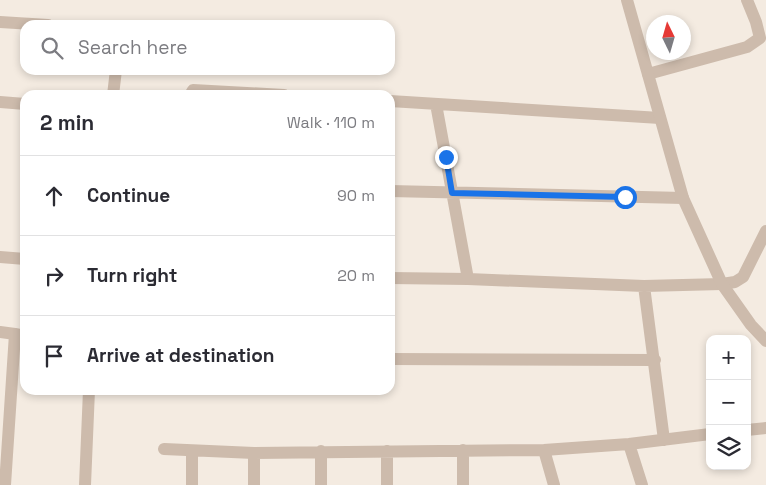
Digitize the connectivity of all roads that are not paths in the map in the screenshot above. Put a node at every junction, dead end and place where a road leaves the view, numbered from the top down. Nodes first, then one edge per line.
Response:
1 (627, 0) edge
2 (748, 0) edge
3 (0, 22) edge
4 (20, 23) edge
5 (648, 74) junction
6 (115, 75) edge
7 (114, 90) edge
8 (395, 101) edge
9 (0, 102) edge
10 (20, 104) edge
11 (436, 104) junction
12 (660, 118) junction
13 (395, 192) edge
14 (452, 193) junction
15 (683, 198) junction
16 (766, 231) edge
17 (0, 257) edge
18 (20, 259) edge
19 (395, 278) edge
20 (468, 279) junction
21 (722, 284) junction
22 (644, 286) junction
23 (0, 332) edge
24 (20, 335) edge
25 (766, 341) edge
26 (395, 359) edge
27 (655, 360) junction
28 (89, 395) edge
29 (766, 428) edge
30 (751, 430) edge
31 (706, 435) edge
32 (664, 440) junction
33 (629, 444) junction
34 (164, 449) dead end
35 (192, 450) junction
36 (463, 450) junction
37 (544, 450) junction
38 (321, 451) junction
39 (387, 451) junction
40 (254, 453) junction
41 (4, 485) edge
42 (85, 485) edge
43 (192, 485) edge
44 (254, 485) edge
45 (321, 485) edge
46 (387, 485) edge
47 (463, 485) edge
48 (554, 485) edge
49 (642, 485) edge

1 - 5 street
2 - 5 street
3 - 4 street
5 - 12 street
6 - 7 street
8 - 11 street
9 - 10 street
11 - 12 street
11 - 14 street
12 - 15 street
13 - 14 street
14 - 15 street
14 - 20 street
15 - 21 street
16 - 21 street
17 - 18 street
19 - 20 street
20 - 22 street
21 - 22 street
21 - 25 street
22 - 27 street
23 - 24 street
24 - 41 street
26 - 27 street
27 - 32 street
28 - 42 street
29 - 30 street
31 - 32 street
32 - 33 street
33 - 37 street
33 - 49 street
34 - 35 street
35 - 40 street
35 - 43 street
36 - 37 street
36 - 39 street
36 - 47 street
37 - 48 street
38 - 39 street
38 - 40 street
38 - 45 street
39 - 46 street
40 - 44 street

